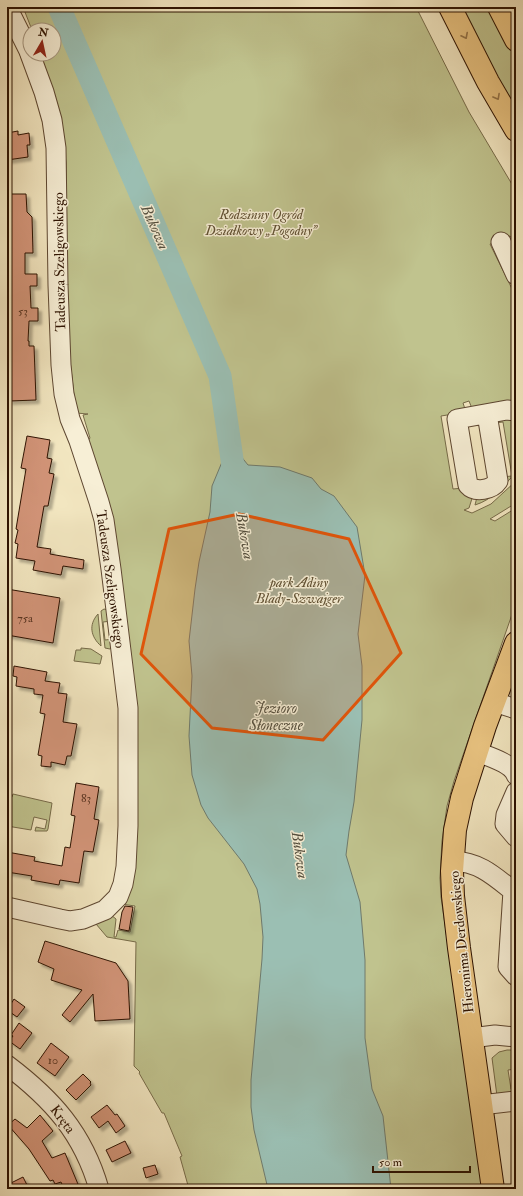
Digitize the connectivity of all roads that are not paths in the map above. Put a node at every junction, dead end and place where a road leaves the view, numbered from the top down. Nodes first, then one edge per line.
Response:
1 (7, 7) edge
2 (450, 7) edge
3 (499, 7) edge
4 (22, 38) edge
5 (516, 40) edge
6 (33, 62) edge
7 (516, 130) edge
8 (501, 242) dead end
9 (516, 275) edge
10 (516, 411) edge
11 (487, 414) dead end
12 (516, 633) edge
13 (516, 643) edge
14 (503, 677) junction
15 (494, 702) junction
16 (516, 709) edge
17 (476, 752) junction
18 (516, 775) edge
19 (516, 792) edge
20 (516, 838) edge
21 (453, 861) junction
22 (514, 892) edge
23 (7, 907) edge
24 (516, 976) edge
25 (516, 1036) edge
26 (471, 1038) junction
27 (7, 1065) edge
28 (516, 1101) edge
29 (481, 1105) junction
30 (99, 1189) edge
31 (492, 1189) edge

1 - 4 street, Tadeusza Szeligowskiego
2 -> 7 main road
3 - 5 main road
6 - 23 street, Tadeusza Szeligowskiego
8 - 9 street
10 - 11 street
12 - 14 main road, Hieronima Derdowskiego
13 - 14 main road, Hieronima Derdowskiego
14 - 15 main road, Hieronima Derdowskiego
15 - 16 street
15 - 17 main road, Hieronima Derdowskiego
17 - 18 street
17 - 21 main road, Hieronima Derdowskiego
19 - 20 street
21 - 22 street
21 - 26 main road, Hieronima Derdowskiego
22 - 24 street
25 - 26 street
26 - 29 main road, Hieronima Derdowskiego
27 - 30 street, Kręta
28 - 29 street
29 - 31 main road, Hieronima Derdowskiego

